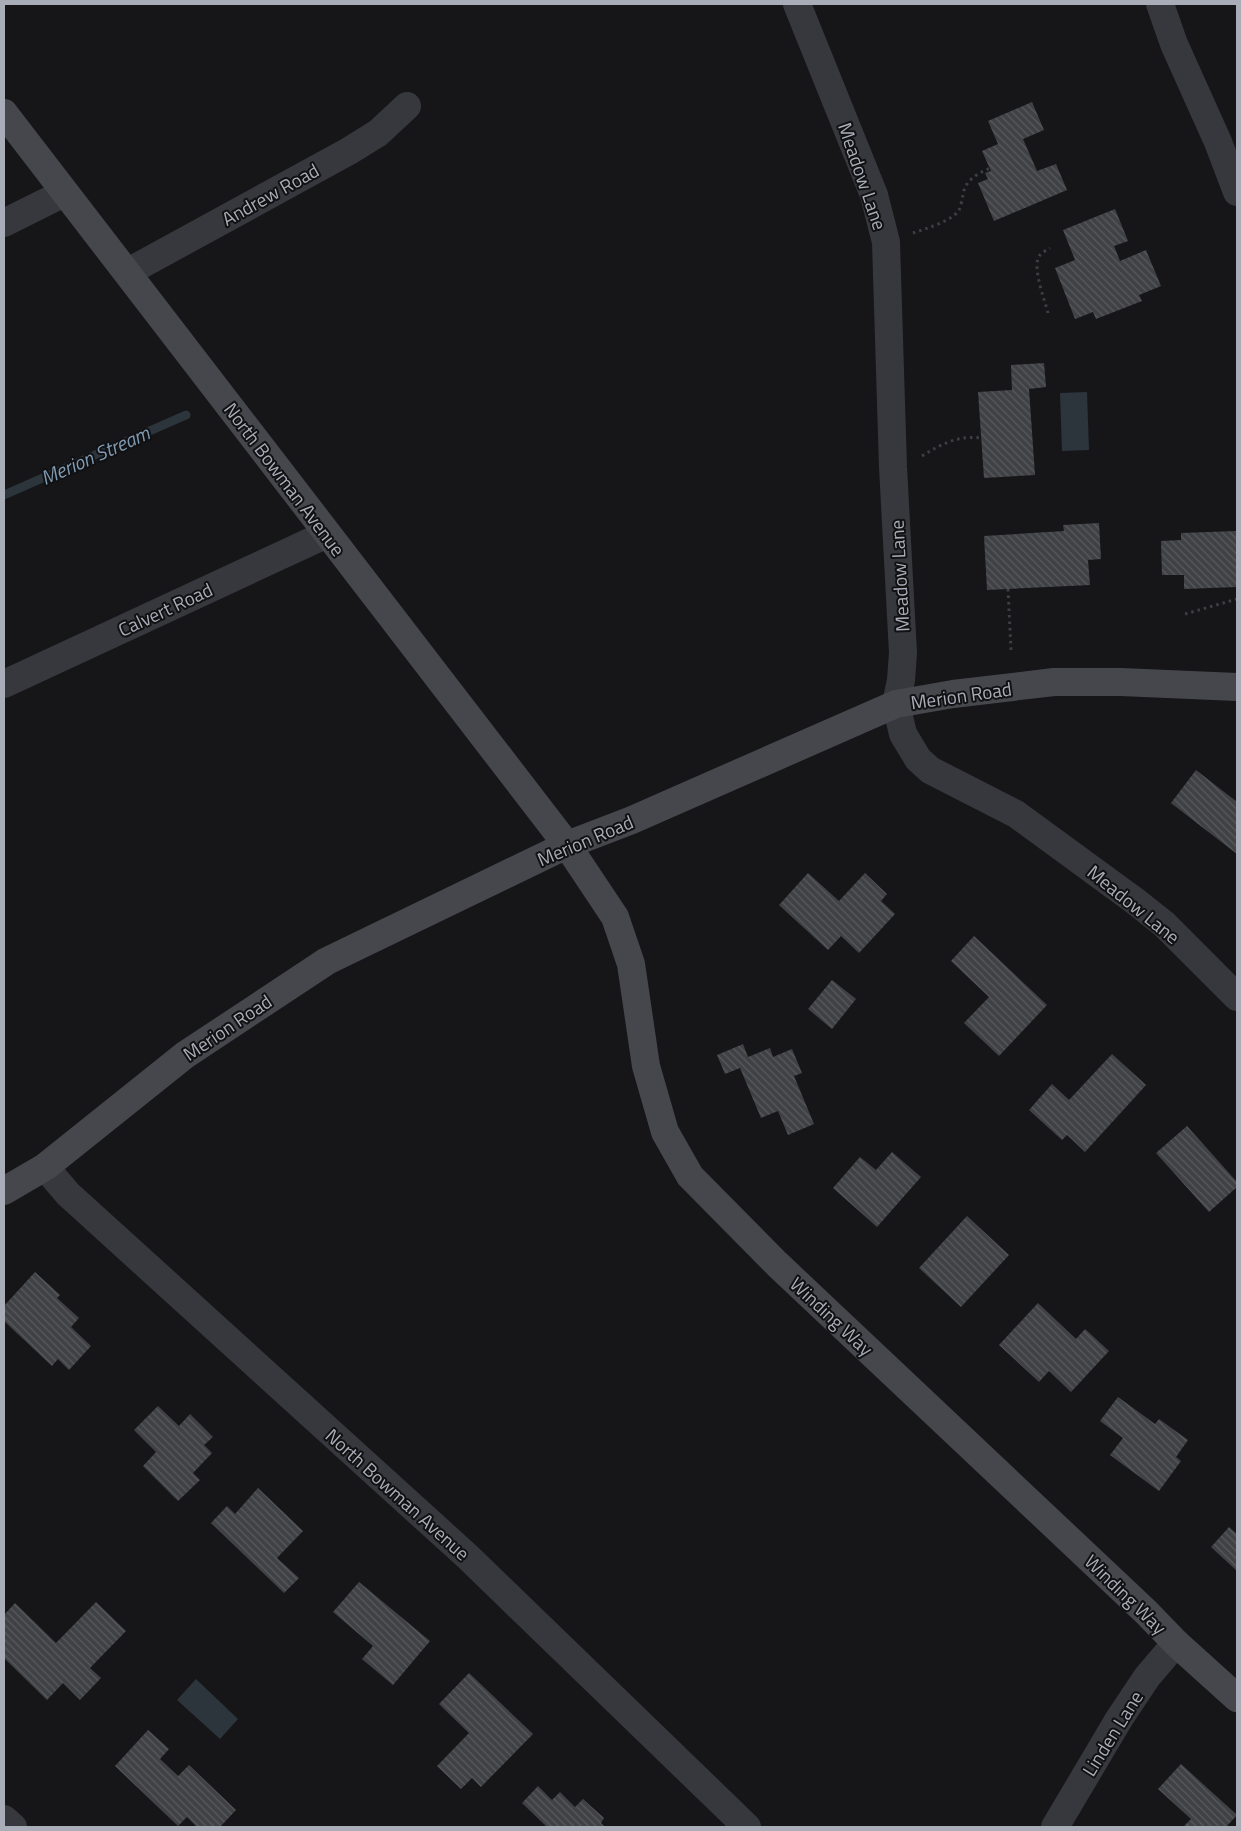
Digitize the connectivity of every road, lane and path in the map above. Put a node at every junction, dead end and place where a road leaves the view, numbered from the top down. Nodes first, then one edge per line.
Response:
1 (797, 4) edge
2 (1160, 4) edge
3 (407, 106) dead end
4 (4, 113) edge
5 (1228, 137) edge
6 (990, 168) dead end
7 (1237, 192) edge
8 (64, 193) junction
9 (4, 222) edge
10 (886, 242) junction
11 (1050, 248) dead end
12 (128, 272) junction
13 (1048, 313) dead end
14 (981, 438) dead end
15 (894, 467) junction
16 (327, 534) junction
17 (1008, 589) dead end
18 (1237, 600) edge
19 (1185, 614) dead end
20 (1011, 650) dead end
21 (4, 684) edge
22 (1237, 687) edge
23 (896, 704) junction
24 (567, 845) junction
25 (1237, 997) edge
26 (45, 1167) junction
27 (4, 1191) edge
28 (1176, 1643) junction
29 (1237, 1698) edge
30 (4, 1819) edge
31 (13, 1827) edge
32 (747, 1827) edge
33 (1055, 1827) edge

1 - 10 street, Meadow Lane
2 - 5 street
3 - 12 street, Andrew Road
4 - 8 street, North Bowman Avenue
5 - 7 street
6 - 10 path
8 - 9 street
8 - 12 street, North Bowman Avenue
10 - 15 street, Meadow Lane
11 - 13 path
12 - 16 street, North Bowman Avenue
14 - 15 path
15 - 23 street, Meadow Lane
16 - 21 street, Calvert Road
16 - 24 street, North Bowman Avenue
17 - 20 path
18 - 19 path
22 - 23 street, Merion Road
23 - 24 street, Merion Road
23 - 25 street, Meadow Lane
24 - 26 street, Merion Road
24 - 28 street, Winding Way
26 - 27 street, Merion Road
26 - 32 street, North Bowman Avenue
28 - 29 street, Winding Way
28 - 33 street, Linden Lane
30 - 31 street

